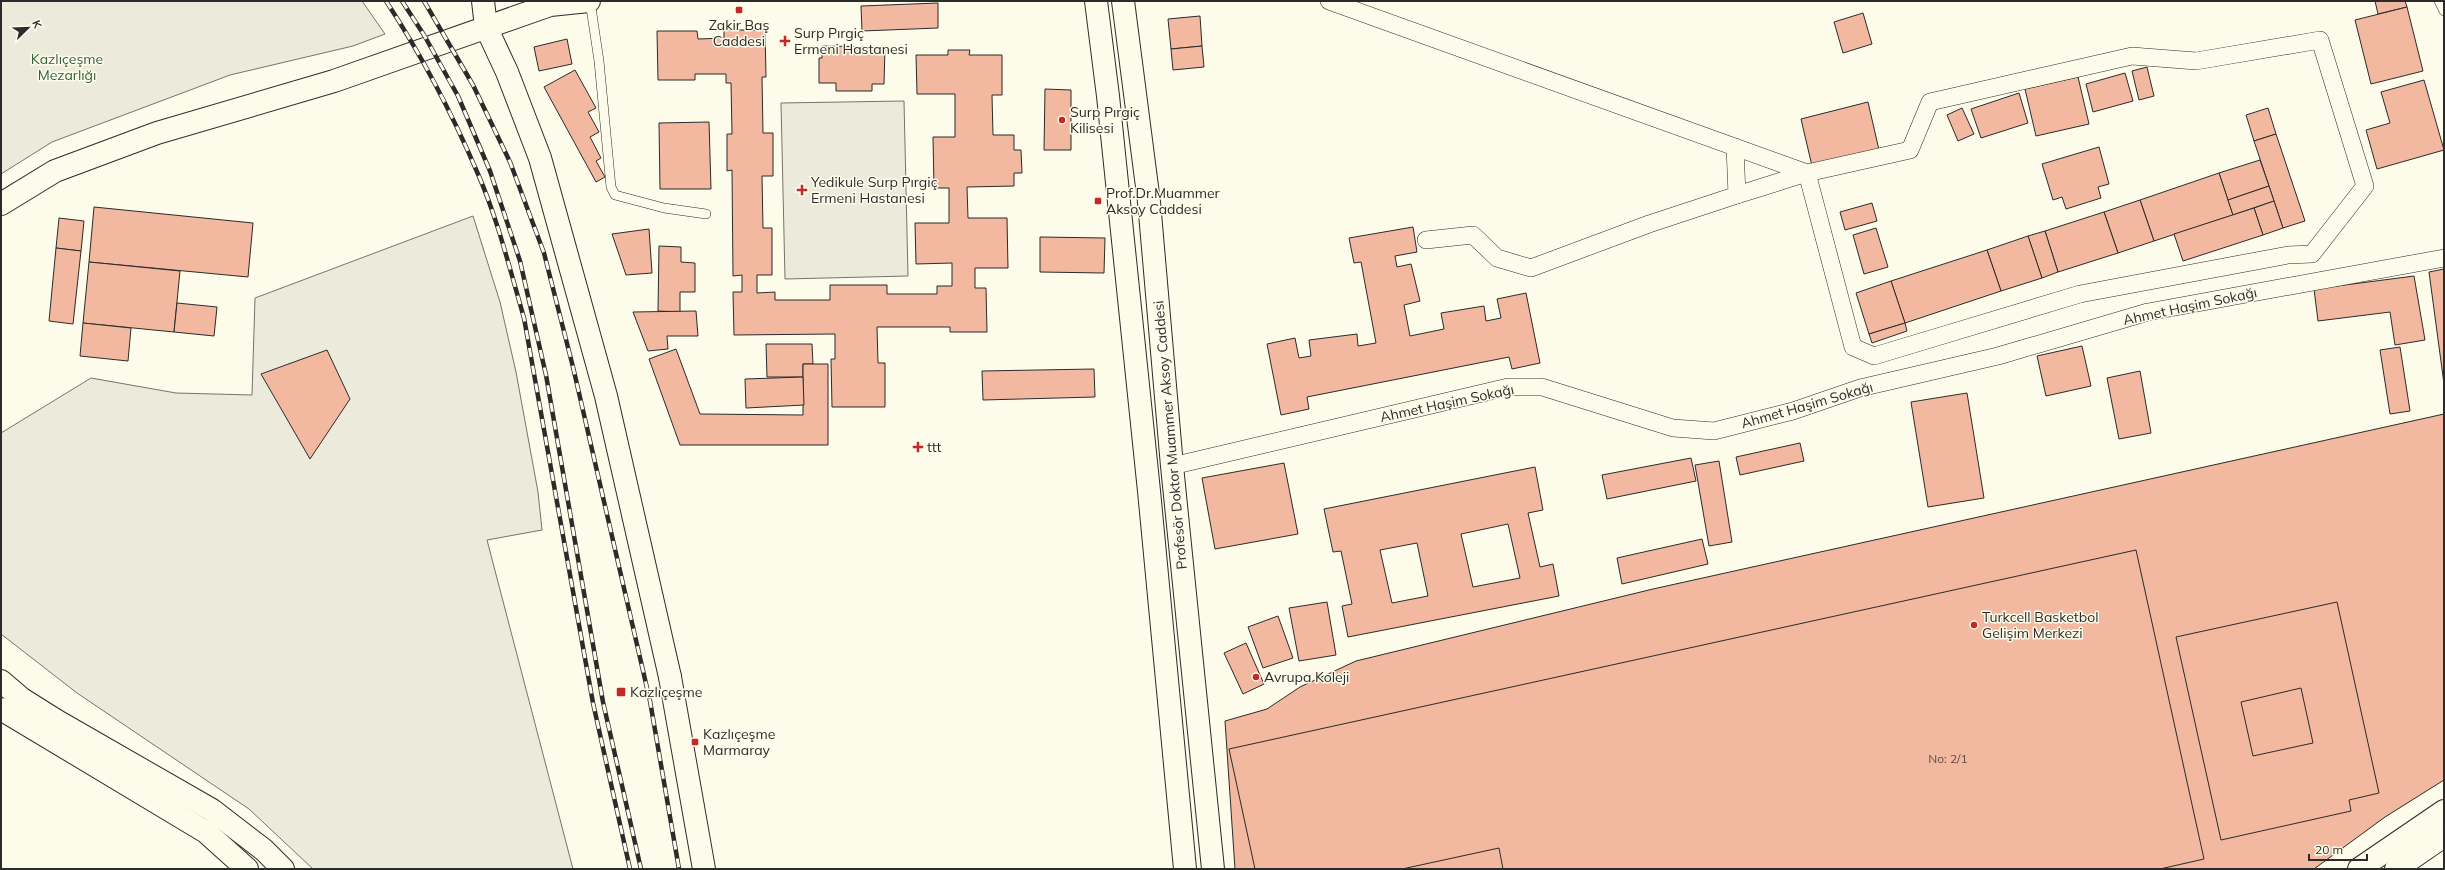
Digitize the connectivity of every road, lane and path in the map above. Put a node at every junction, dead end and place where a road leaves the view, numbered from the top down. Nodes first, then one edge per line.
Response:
1 (483, 1) edge
2 (590, 1) edge
3 (1096, 1) edge
4 (1123, 1) edge
5 (1328, 1) edge
6 (2439, 1) edge
7 (548, 3) edge
8 (2444, 11) edge
9 (486, 27) junction
10 (1735, 147) junction
11 (1806, 173) junction
12 (1737, 195) junction
13 (1, 204) edge
14 (706, 214) dead end
15 (1426, 240) dead end
16 (2444, 258) edge
17 (1172, 466) junction
18 (1, 680) edge
19 (1, 709) edge
20 (2444, 811) edge
21 (2444, 836) edge
22 (247, 869) edge
23 (283, 869) edge
24 (704, 869) edge
25 (1185, 869) edge
26 (1213, 869) edge
27 (2359, 869) edge
28 (2396, 869) edge

1 - 9 main road
2 - 7 main road
2 - 14 lane
3 - 25 main road, Profesör Doktor Muammer Aksoy Caddesi
4 - 17 main road, Profesör Doktor Muammer Aksoy Caddesi
5 - 10 street
6 - 8 lane
7 - 9 main road
9 - 13 main road
9 - 24 main road
10 - 11 street
10 - 12 street
11 - 11 street
11 - 12 street
12 - 15 street
16 - 17 street, Ahmet Haşim Sokağı
17 - 26 main road, Profesör Doktor Muammer Aksoy Caddesi
18 - 23 main road
19 - 22 main road
20 - 27 main road
21 - 28 main road

